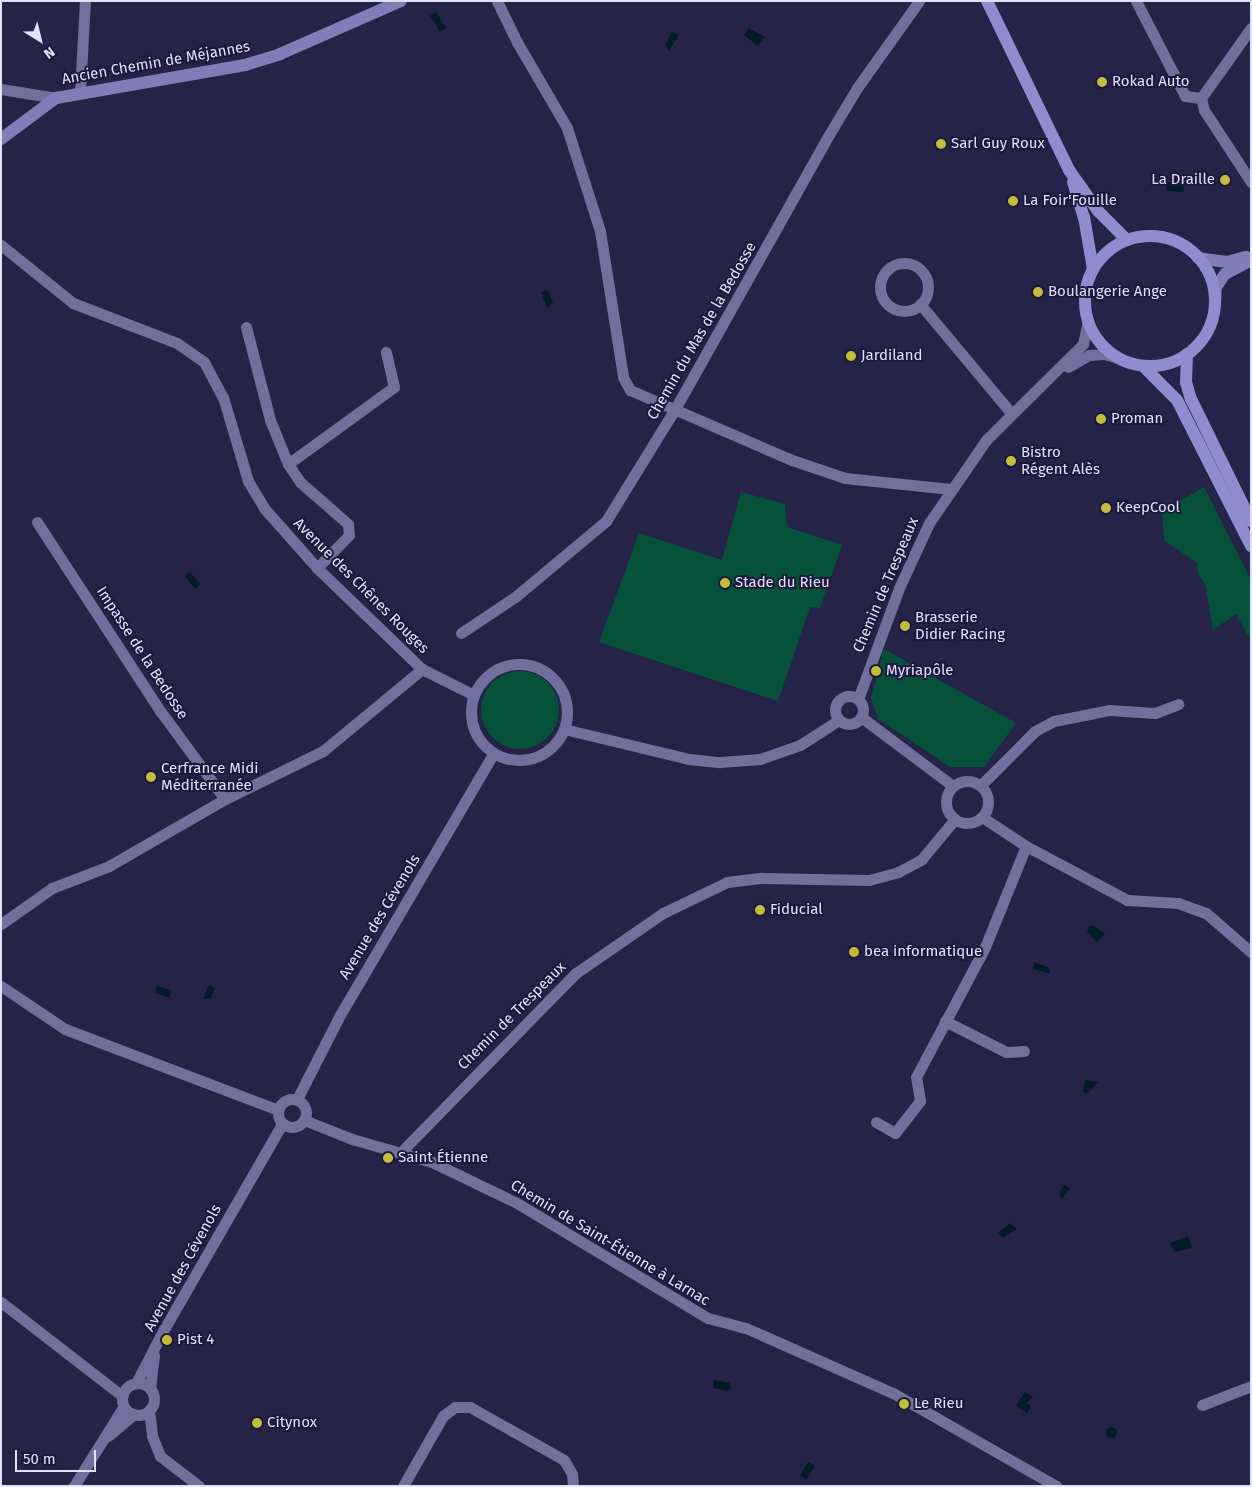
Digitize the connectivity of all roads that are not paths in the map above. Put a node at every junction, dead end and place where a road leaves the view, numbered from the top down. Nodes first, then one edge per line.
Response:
1 (85, 1) edge
2 (401, 1) edge
3 (497, 1) edge
4 (919, 1) edge
5 (987, 1) edge
6 (1136, 1) edge
7 (1251, 28) edge
8 (5, 90) edge
9 (80, 92) junction
10 (56, 98) junction
11 (1201, 98) junction
12 (1, 139) edge
13 (1069, 170) junction
14 (1251, 182) edge
15 (1127, 240) junction
16 (1, 245) edge
17 (1198, 258) junction
18 (1251, 258) edge
19 (1093, 269) junction
20 (920, 304) junction
21 (1215, 304) junction
22 (1088, 321) junction
23 (246, 327) dead end
24 (386, 352) dead end
25 (1188, 354) junction
26 (1118, 358) junction
27 (1144, 366) junction
28 (1052, 378) junction
29 (676, 409) junction
30 (1012, 414) junction
31 (288, 464) junction
32 (950, 489) junction
33 (37, 522) dead end
34 (1251, 522) edge
35 (1251, 546) edge
36 (317, 568) junction
37 (461, 633) dead end
38 (422, 669) junction
39 (474, 695) junction
40 (858, 699) junction
41 (1178, 704) dead end
42 (861, 717) junction
43 (840, 720) junction
44 (564, 729) junction
45 (494, 753) junction
46 (981, 785) junction
47 (953, 786) junction
48 (225, 799) junction
49 (982, 818) junction
50 (955, 819) junction
51 (1026, 846) junction
52 (1, 924) edge
53 (1251, 952) edge
54 (1, 986) edge
55 (945, 1021) junction
56 (1024, 1051) dead end
57 (296, 1100) junction
58 (278, 1110) junction
59 (304, 1120) junction
60 (876, 1122) dead end
61 (282, 1124) junction
62 (402, 1152) junction
63 (1, 1302) edge
64 (155, 1349) junction
65 (136, 1383) junction
66 (1251, 1386) edge
67 (150, 1388) junction
68 (123, 1401) junction
69 (1202, 1405) dead end
70 (141, 1413) junction
71 (97, 1446) junction
72 (74, 1486) edge
73 (199, 1486) edge
74 (403, 1486) edge
75 (573, 1486) edge
76 (1056, 1486) edge

1 - 9 street
2 - 9 street, Ancien Chemin de Méjannes
3 - 29 street
4 - 29 street, Chemin du Mas de la Bedosse
5 - 13 main road
6 - 11 street
7 - 11 street
8 - 10 street, Ancien Chemin de Méjannes
9 - 10 street, Ancien Chemin de Méjannes
10 - 12 street, Ancien Chemin de Méjannes
11 - 14 street
13 - 15 main road
13 - 19 main road
15 - 17 main road
15 - 19 main road
16 - 36 street, Avenue des Chênes Rouges
17 - 18 street
17 - 21 main road
18 - 21 street
19 - 22 main road
20 - 20 street
20 - 30 street
21 - 25 main road
22 - 26 main road
22 - 28 street, Chemin de Trespeaux
23 - 31 street
24 - 31 street
25 - 27 main road
25 - 34 main road
26 - 27 main road
26 - 28 street, Chemin de Trespeaux
27 - 35 main road
28 - 30 street, Chemin de Trespeaux
29 - 32 street
29 - 37 street, Chemin du Mas de la Bedosse
30 - 32 street, Chemin de Trespeaux
31 - 36 street
32 - 40 street, Chemin de Trespeaux
33 - 48 street, Impasse de la Bedosse
36 - 38 street, Avenue des Chênes Rouges
38 - 39 street, Avenue des Chênes Rouges
38 - 48 street
39 - 44 street
39 - 45 street
40 - 42 street
40 - 43 street
41 - 46 street
42 - 43 street
42 - 47 street
43 - 44 street
44 - 45 street
45 - 57 street, Avenue des Cévenols
46 - 47 street
46 - 49 street
47 - 50 street
48 - 52 street
49 - 50 street
49 - 51 street
50 - 62 street, Chemin de Trespeaux
51 - 53 street
51 - 55 street
54 - 58 street
55 - 56 street
55 - 60 street
57 - 58 street
57 - 59 street
58 - 61 street
59 - 61 street
59 - 62 street, Chemin de Saint-Étienne à Larnac
61 - 64 street, Avenue des Cévenols
62 - 76 street, Chemin de Saint-Étienne à Larnac
63 - 68 street
64 - 65 street, Avenue des Cévenols
64 - 67 street, Avenue des Cévenols
65 - 67 street
65 - 68 street
66 - 69 street
67 - 70 street
68 - 70 street
68 - 71 street
70 - 71 street
70 - 73 street
71 - 72 street
74 - 75 street

